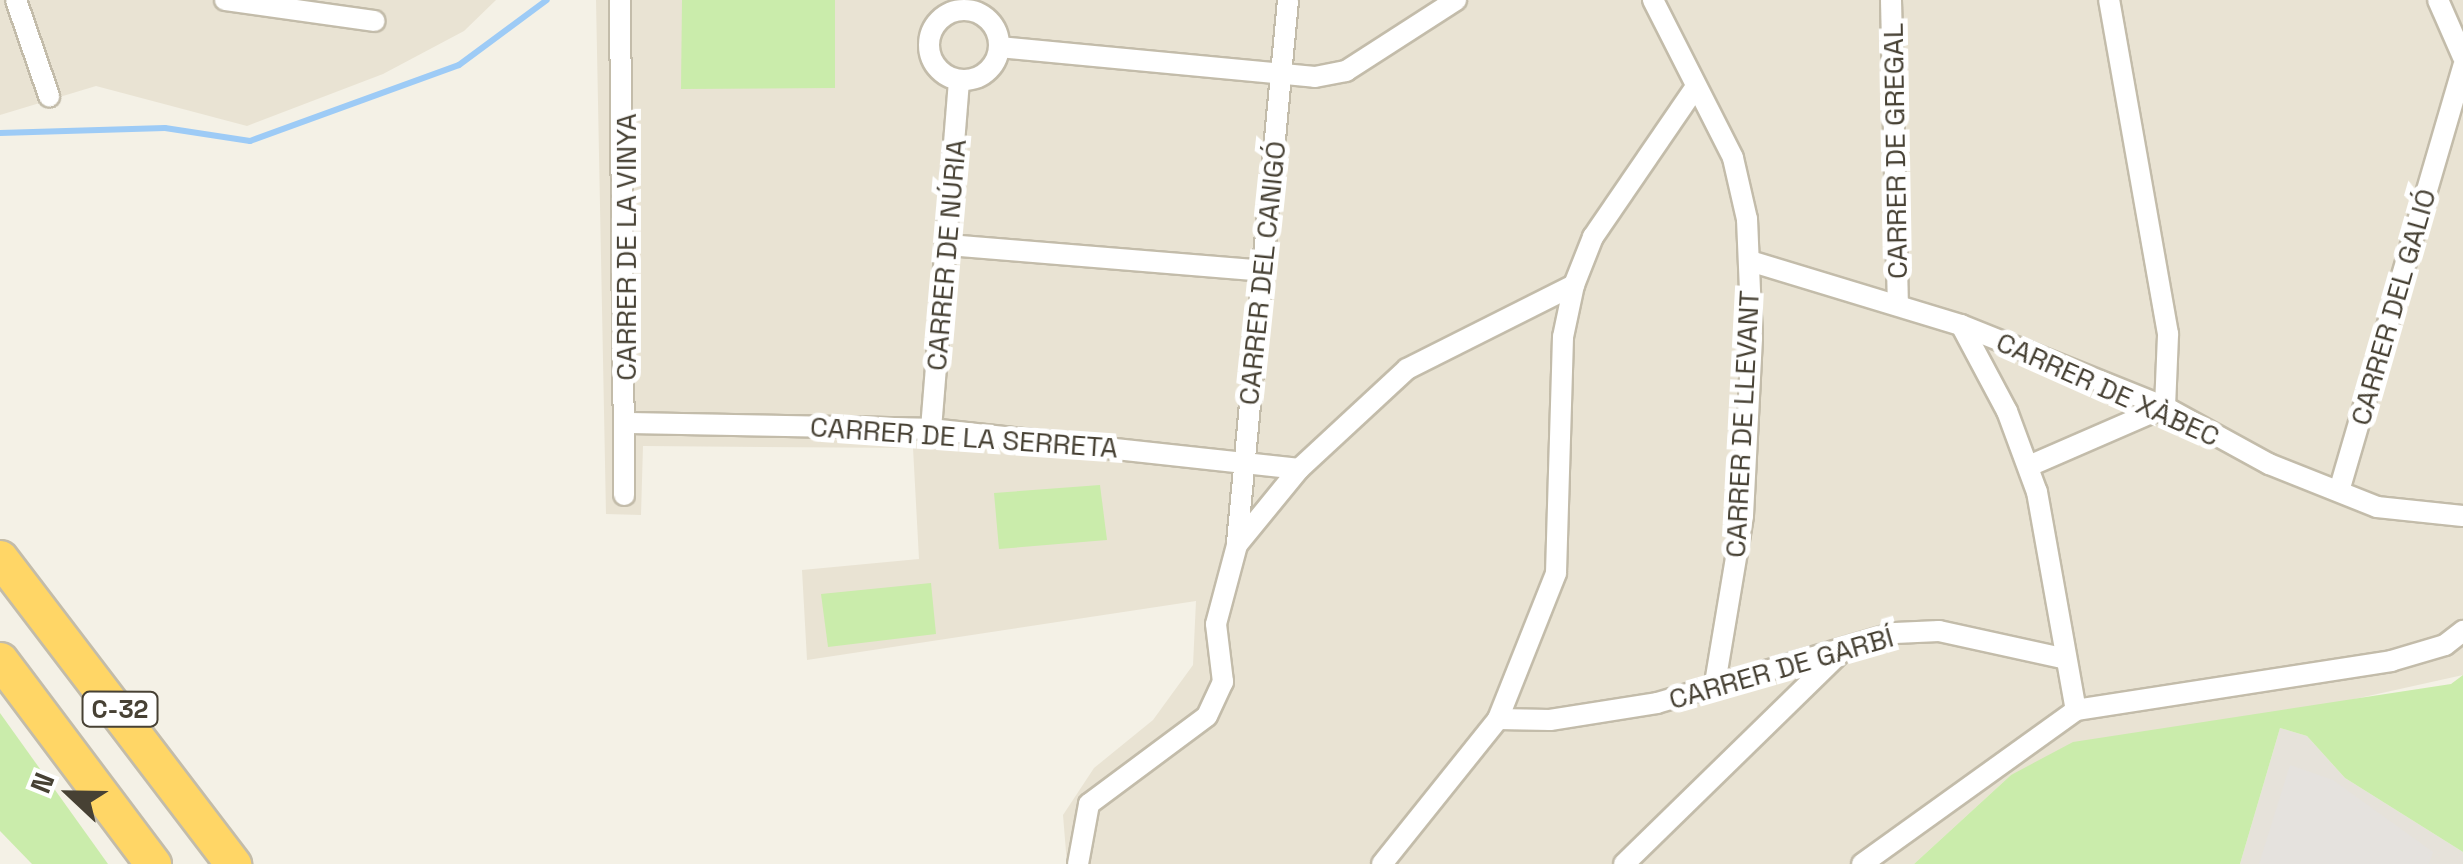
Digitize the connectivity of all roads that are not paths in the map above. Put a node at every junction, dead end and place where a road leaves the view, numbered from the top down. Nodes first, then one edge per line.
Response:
1 (16, 0) edge
2 (226, 0) edge
3 (620, 0) edge
4 (1288, 0) edge
5 (1456, 0) edge
6 (1653, 0) edge
7 (1892, 0) edge
8 (2109, 0) edge
9 (2438, 0) edge
10 (959, 5) edge
11 (375, 21) dead end
12 (999, 48) junction
13 (2463, 57) edge
14 (2463, 66) edge
15 (1281, 76) junction
16 (959, 80) junction
17 (1693, 91) junction
18 (49, 96) dead end
19 (949, 245) junction
20 (1750, 262) junction
21 (1262, 271) junction
22 (1574, 285) junction
23 (1898, 303) junction
24 (1960, 325) junction
25 (2164, 408) junction
26 (627, 424) junction
27 (931, 429) junction
28 (1244, 458) junction
29 (2029, 466) junction
30 (1299, 469) junction
31 (2339, 490) junction
32 (624, 495) dead end
33 (2463, 516) edge
34 (1236, 545) junction
35 (0, 558) edge
36 (2463, 630) edge
37 (1846, 647) junction
38 (2062, 658) junction
39 (0, 660) edge
40 (1714, 689) junction
41 (2076, 710) junction
42 (1498, 719) junction
43 (152, 864) edge
44 (233, 864) edge
45 (1078, 864) edge
46 (1382, 864) edge
47 (1624, 864) edge
48 (1862, 864) edge

1 - 18 street
2 - 11 street
3 - 26 street, CARRER DE LA VINYA
4 - 15 street, CARRER DEL CANIGÓ
5 - 15 street
6 - 17 street, CARRER DE LLEVANT
7 - 23 street, CARRER DE GREGAL
8 - 25 street
9 - 13 street
10 - 12 street
10 - 16 street
12 - 15 street
12 - 16 street
14 - 31 street, CARRER DEL GALIÓ
15 - 21 street, CARRER DEL CANIGÓ
16 - 19 street, CARRER DE NÚRIA
17 - 20 street, CARRER DE LLEVANT
17 - 22 street
19 - 21 street
19 - 27 street, CARRER DE NÚRIA
20 - 23 street, CARRER DE XÀBEC
20 - 40 street, CARRER DE LLEVANT
21 - 28 street, CARRER DEL CANIGÓ
22 - 30 street
22 - 42 street
23 - 24 street, CARRER DE XÀBEC
24 - 25 street, CARRER DE XÀBEC
24 - 29 street
25 - 29 street
25 - 31 street, CARRER DE XÀBEC
26 - 27 street, CARRER DE LA SERRETA
26 - 32 street, CARRER DE LA VINYA
27 - 28 street, CARRER DE LA SERRETA
28 - 30 street, CARRER DE LA SERRETA
28 - 34 street, CARRER DEL CANIGÓ
29 - 38 street
30 - 34 street
31 - 33 street, CARRER DE XÀBEC
34 - 45 street, CARRER DEL CANIGÓ
35 - 44 highway, C-32
36 - 41 street
37 - 38 street, CARRER DE GARBÍ
37 - 40 street, CARRER DE GARBÍ
37 - 47 street
38 - 41 street
39 - 43 highway, C-32
40 - 42 street, CARRER DE GARBÍ
41 - 48 street
42 - 46 street

